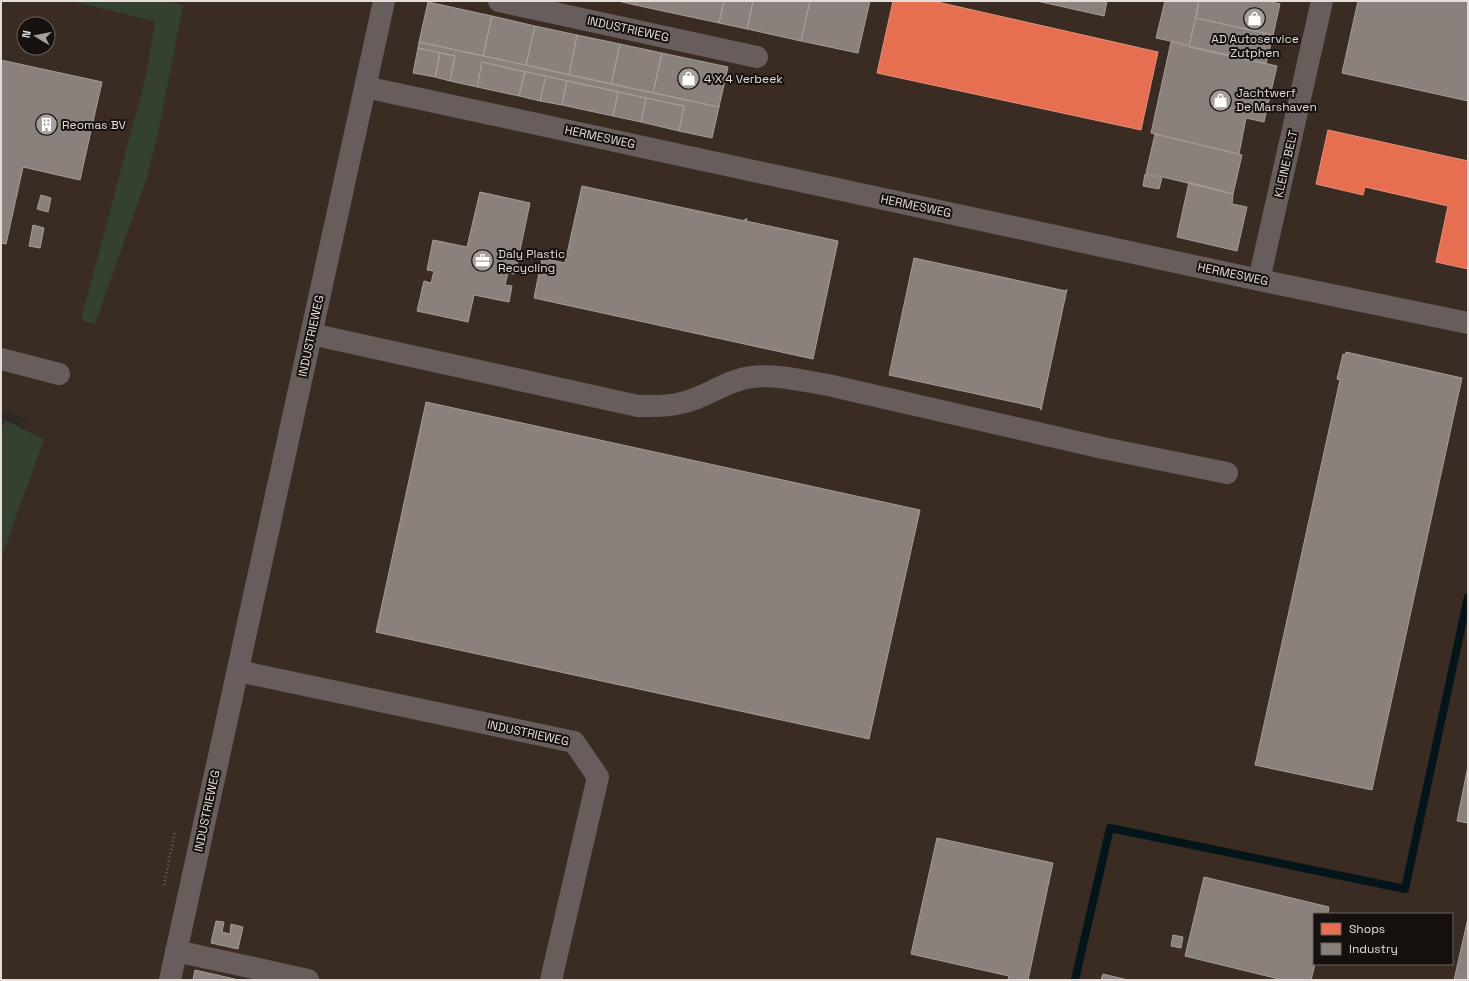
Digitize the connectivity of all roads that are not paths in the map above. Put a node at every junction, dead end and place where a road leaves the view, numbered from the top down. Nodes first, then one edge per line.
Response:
1 (384, 1) edge
2 (499, 1) edge
3 (1322, 1) edge
4 (757, 57) dead end
5 (365, 87) junction
6 (1260, 280) junction
7 (1468, 323) edge
8 (312, 334) junction
9 (1, 359) edge
10 (59, 374) dead end
11 (1227, 473) dead end
12 (238, 671) junction
13 (176, 951) junction
14 (556, 979) edge
15 (170, 980) edge
16 (308, 980) edge

1 - 5 street, INDUSTRIEWEG
2 - 4 street, INDUSTRIEWEG
3 - 6 street, KLEINE BELT
5 - 6 street, HERMESWEG
5 - 8 street, INDUSTRIEWEG
6 - 7 street, HERMESWEG
8 - 11 street
8 - 12 street, INDUSTRIEWEG
9 - 10 street
12 - 13 street, INDUSTRIEWEG
12 - 14 street, INDUSTRIEWEG
13 - 15 street, INDUSTRIEWEG
13 - 16 street

